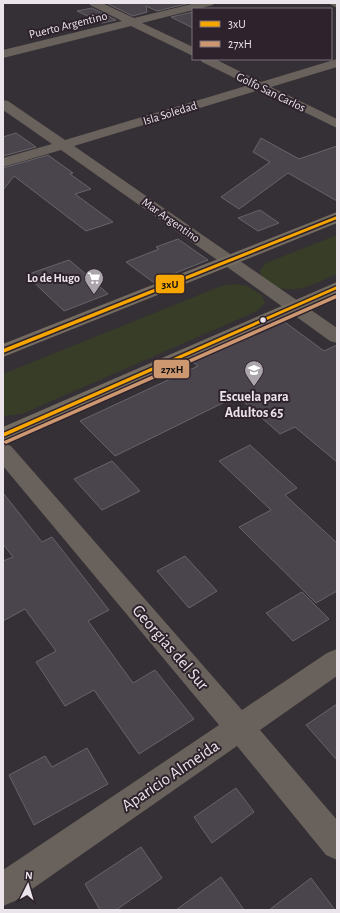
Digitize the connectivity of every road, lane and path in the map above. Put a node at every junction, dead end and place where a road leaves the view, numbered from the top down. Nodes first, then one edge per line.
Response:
1 (94, 3) edge
2 (209, 3) edge
3 (333, 3) edge
4 (337, 4) edge
5 (133, 22) junction
6 (192, 52) edge
7 (3, 54) edge
8 (208, 60) edge
9 (337, 63) edge
10 (260, 86) junction
11 (3, 104) edge
12 (337, 124) edge
13 (63, 146) junction
14 (3, 164) edge
15 (337, 217) edge
16 (229, 260) junction
17 (337, 287) edge
18 (293, 306) junction
19 (337, 337) edge
20 (3, 351) edge
21 (3, 435) edge
22 (3, 451) edge
23 (337, 661) edge
24 (240, 728) junction
25 (337, 844) edge
26 (3, 889) edge

1 - 5 street
2 - 5 street, Puerto Argentino
3 - 4 street
5 - 6 street
5 - 7 street, Puerto Argentino
8 - 10 street, Golfo San Carlos
9 - 10 street, Isla Soledad
10 - 12 street, Golfo San Carlos
10 - 13 street, Isla Soledad
11 - 13 street, Mar Argentino
13 - 14 street, Isla Soledad
13 - 16 street, Mar Argentino
15 - 16 main road
16 - 18 street, Mar Argentino
16 - 20 main road
17 - 18 main road
18 - 19 street, Mar Argentino
18 - 21 main road
22 - 24 street, Georgias del Sur
23 - 24 street, Aparicio Almeida
24 - 25 street, Georgias del Sur
24 - 26 street, Aparicio Almeida

